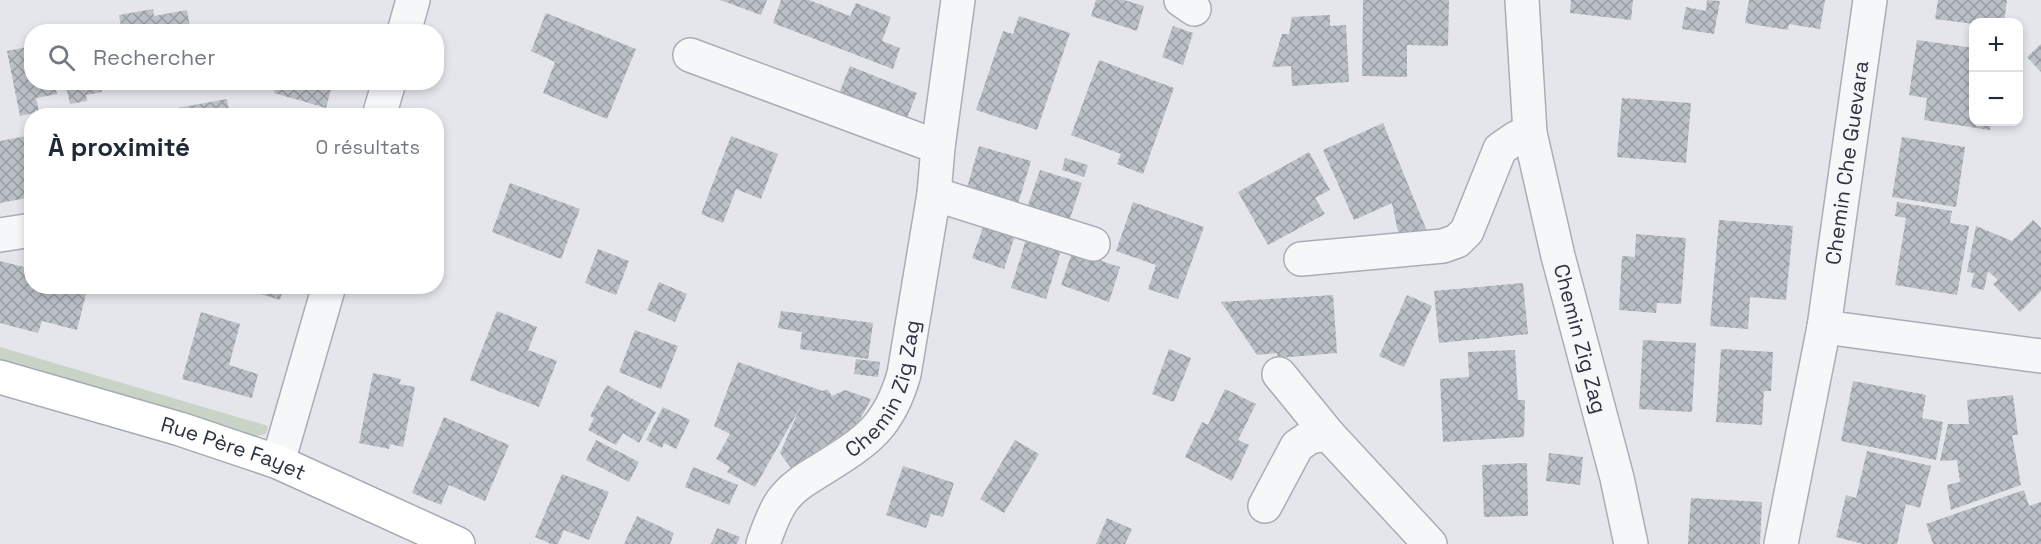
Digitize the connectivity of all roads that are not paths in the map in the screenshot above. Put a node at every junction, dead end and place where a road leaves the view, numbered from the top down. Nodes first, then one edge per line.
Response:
1 (413, 0) edge
2 (958, 0) edge
3 (1522, 0) edge
4 (1870, 0) edge
5 (406, 24) edge
6 (690, 55) dead end
7 (387, 90) edge
8 (381, 108) edge
9 (1530, 133) junction
10 (938, 147) junction
11 (934, 194) junction
12 (24, 231) edge
13 (0, 235) edge
14 (1093, 244) dead end
15 (1301, 259) dead end
16 (327, 294) edge
17 (1824, 327) junction
18 (2041, 356) edge
19 (1280, 374) dead end
20 (0, 377) edge
21 (1329, 434) junction
22 (278, 462) junction
23 (1265, 506) dead end
24 (458, 544) edge
25 (763, 544) edge
26 (1430, 544) edge
27 (1631, 544) edge
28 (1781, 544) edge

1 - 5 street
2 - 10 street, Chemin Zig Zag
3 - 9 street, Chemin Zig Zag
4 - 17 street, Chemin Che Guevara
6 - 10 street
7 - 8 street
9 - 15 street
9 - 27 street, Chemin Zig Zag
10 - 11 street, Chemin Zig Zag
11 - 14 street
11 - 25 street, Chemin Zig Zag
12 - 13 street
16 - 22 street
17 - 18 street
17 - 28 street, Chemin Che Guevara
19 - 21 street
20 - 22 main road, Rue Père Fayet
21 - 23 street
21 - 26 street
22 - 24 main road, Rue Père Fayet

